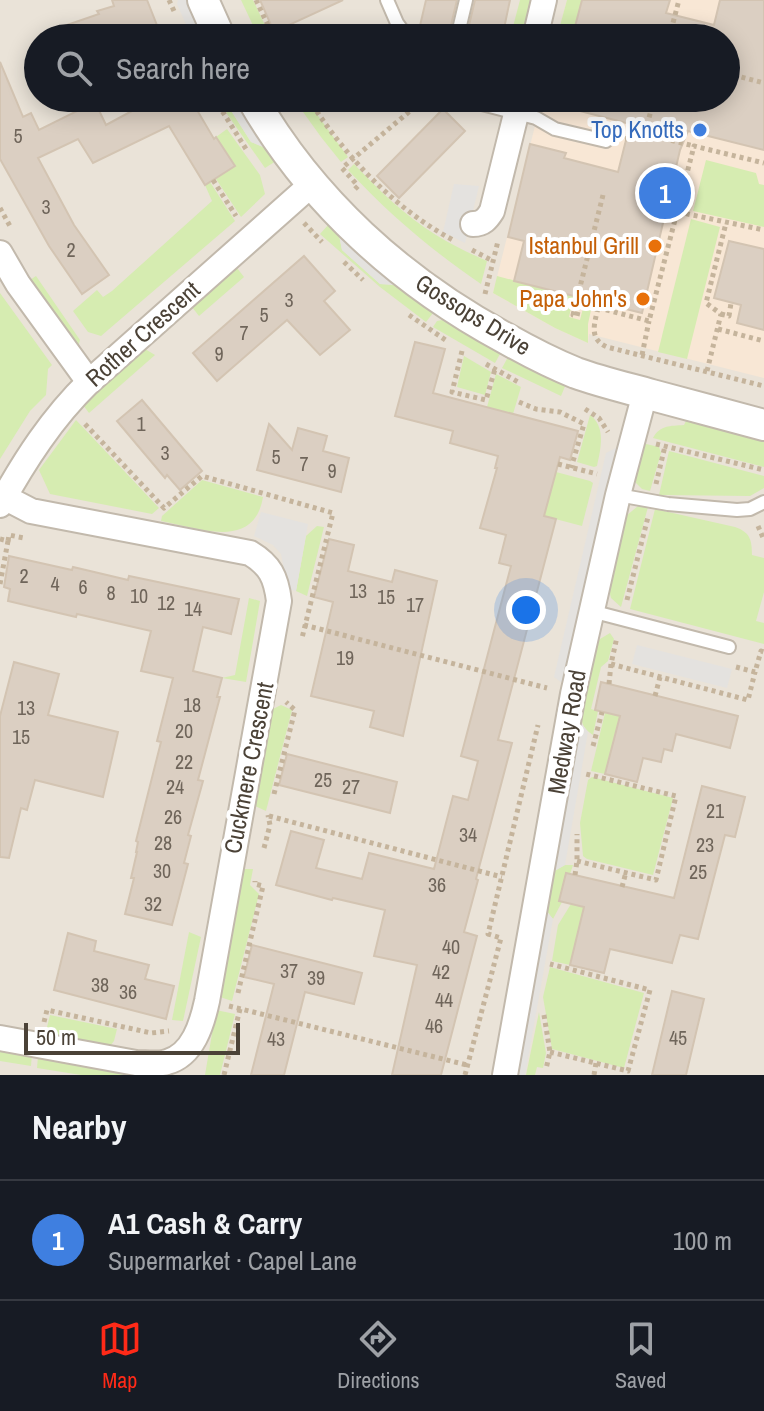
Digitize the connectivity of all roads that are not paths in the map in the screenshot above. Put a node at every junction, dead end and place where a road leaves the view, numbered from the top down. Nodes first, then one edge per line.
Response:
1 (203, 0) edge
2 (387, 0) edge
3 (466, 0) edge
4 (544, 0) edge
5 (214, 24) edge
6 (398, 24) edge
7 (460, 24) edge
8 (538, 24) edge
9 (261, 112) edge
10 (517, 112) edge
11 (527, 112) edge
12 (606, 141) dead end
13 (324, 176) junction
14 (465, 233) road end
15 (0, 253) edge
16 (89, 382) junction
17 (645, 393) junction
18 (764, 425) edge
19 (618, 495) junction
20 (2, 501) edge
21 (764, 502) edge
22 (591, 611) junction
23 (729, 647) dead end
24 (0, 1038) edge
25 (505, 1075) edge

1 - 5 street
2 - 6 lane
3 - 7 lane
4 - 8 street
9 - 13 street, Gossops Drive
10 - 14 street
11 - 12 lane
13 - 16 street, Rother Crescent
13 - 17 street, Gossops Drive
15 - 16 street
16 - 20 street, Rother Crescent
17 - 18 street, Gossops Drive
17 - 19 street, Medway Road
19 - 21 lane
19 - 22 street, Medway Road
20 - 24 street, Cuckmere Crescent
22 - 23 lane
22 - 25 street, Medway Road

